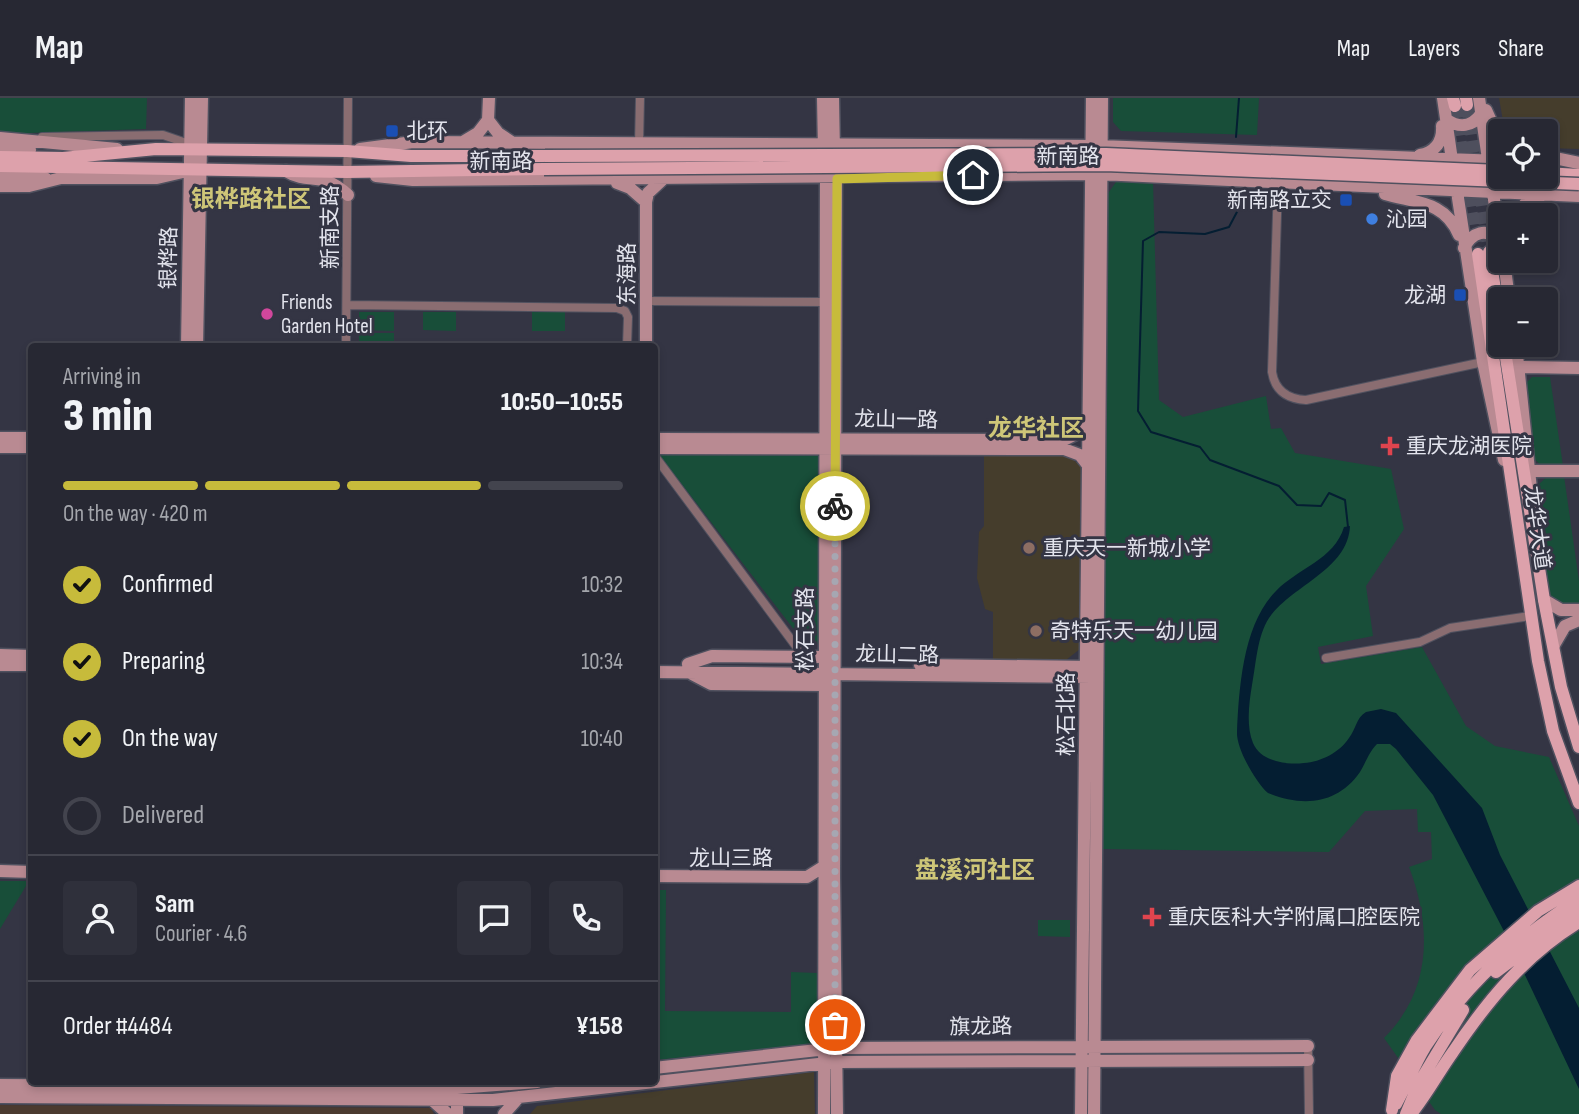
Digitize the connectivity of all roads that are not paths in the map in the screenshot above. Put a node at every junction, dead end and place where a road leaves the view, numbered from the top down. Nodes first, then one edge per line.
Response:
1 (191, 98) edge
2 (202, 98) edge
3 (348, 98) edge
4 (489, 98) edge
5 (639, 98) edge
6 (823, 98) edge
7 (834, 98) edge
8 (1092, 98) edge
9 (1102, 98) edge
10 (1441, 98) edge
11 (1467, 100) edge
12 (1481, 114) junction
13 (488, 120) junction
14 (1447, 120) junction
15 (1488, 126) edge
16 (1488, 139) edge
17 (3, 141) edge
18 (462, 142) junction
19 (513, 143) junction
20 (639, 144) junction
21 (828, 144) junction
22 (1095, 146) junction
23 (193, 148) junction
24 (156, 149) junction
25 (347, 150) junction
26 (0, 157) edge
27 (1405, 158) junction
28 (1558, 159) edge
29 (1452, 160) junction
30 (1488, 161) edge
31 (545, 163) junction
32 (1558, 163) edge
33 (1579, 164) edge
34 (0, 166) edge
35 (195, 170) junction
36 (1488, 170) edge
37 (286, 172) junction
38 (347, 172) junction
39 (1094, 174) junction
40 (1558, 174) edge
41 (1579, 175) edge
42 (0, 177) edge
43 (61, 178) junction
44 (832, 179) junction
45 (608, 180) junction
46 (662, 180) junction
47 (1278, 183) junction
48 (1579, 184) edge
49 (0, 186) edge
50 (1368, 188) junction
51 (1493, 189) edge
52 (1456, 192) junction
53 (1493, 194) junction
54 (348, 195) junction
55 (1550, 195) junction
56 (1579, 196) edge
57 (646, 202) junction
58 (1494, 203) edge
59 (1526, 203) edge
60 (1488, 233) edge
61 (1464, 248) junction
62 (1492, 287) edge
63 (1488, 293) edge
64 (646, 301) junction
65 (831, 302) junction
66 (347, 305) junction
67 (187, 343) edge
68 (197, 343) edge
69 (346, 343) edge
70 (627, 343) edge
71 (646, 343) edge
72 (1496, 357) edge
73 (1506, 357) edge
74 (1518, 357) edge
75 (1483, 362) junction
76 (1519, 367) junction
77 (1579, 368) edge
78 (1087, 422) junction
79 (0, 438) edge
80 (28, 438) edge
81 (658, 442) edge
82 (830, 443) junction
83 (0, 447) edge
84 (28, 447) edge
85 (658, 460) edge
86 (1087, 464) junction
87 (1530, 471) junction
88 (1579, 471) edge
89 (1513, 495) junction
90 (1531, 517) junction
91 (1544, 600) junction
92 (1579, 610) edge
93 (1530, 617) junction
94 (1579, 620) edge
95 (1554, 645) junction
96 (0, 655) edge
97 (28, 656) edge
98 (804, 657) junction
99 (1326, 658) dead end
100 (658, 664) edge
101 (0, 665) edge
102 (28, 665) edge
103 (689, 668) junction
104 (828, 670) junction
105 (658, 672) edge
106 (1092, 672) junction
107 (1561, 687) junction
108 (1579, 706) edge
109 (1579, 747) edge
110 (1578, 803) edge
111 (823, 867) junction
112 (0, 871) edge
113 (28, 872) edge
114 (658, 876) edge
115 (807, 877) junction
116 (823, 889) junction
117 (1576, 893) edge
118 (1579, 909) edge
119 (1579, 922) edge
120 (1480, 976) junction
121 (1087, 1045) junction
122 (1308, 1046) joint
123 (829, 1048) junction
124 (1087, 1059) junction
125 (1308, 1060) junction
126 (830, 1062) junction
127 (658, 1068) edge
128 (658, 1081) edge
129 (0, 1085) edge
130 (487, 1085) edge
131 (493, 1085) edge
132 (626, 1085) edge
133 (183, 1088) edge
134 (457, 1090) edge
135 (0, 1097) edge
136 (519, 1097) junction
137 (431, 1100) junction
138 (493, 1100) junction
139 (1391, 1112) edge
140 (448, 1114) edge
141 (457, 1114) edge
142 (493, 1114) edge
143 (503, 1114) edge
144 (824, 1114) edge
145 (837, 1114) edge
146 (1081, 1114) edge
147 (1094, 1114) edge
148 (1309, 1114) edge
149 (1408, 1114) edge

1 - 23 main road
2 - 23 main road
3 - 25 street, 新南支路
4 - 13 main road
5 - 20 street
6 - 21 main road
7 - 21 main road
8 - 22 main road
9 - 22 main road
10 - 14 main road
10 - 27 main road
11 - 12 main road
11 - 15 main road
12 - 14 main road
12 - 16 main road
13 - 18 main road
13 - 19 main road
14 - 29 main road
17 - 23 street
17 - 24 main road
18 - 19 main road, 新南路
18 - 25 main road, 新南路
19 - 20 main road, 新南路
20 - 21 main road, 新南路
21 - 22 main road, 新南路
21 - 44 main road, 松石支路
22 - 27 main road, 新南路
22 - 39 main road, 松石北路
23 - 24 main road, 新南路
23 - 25 main road, 新南路
23 - 35 main road
24 - 26 main road, 新南路
25 - 31 main road, 新南路
25 - 38 street, 新南支路
27 - 29 main road, 新南路
28 - 33 main road
29 - 30 main road, 新南路
29 - 52 main road
31 - 36 main road, 新南路, bridge
31 - 38 main road, 新南路
31 - 48 main road, 新南路, bridge
32 - 33 main road
34 - 35 main road, 新南路
35 - 37 main road, 新南路
35 - 43 main road
35 - 67 main road, 银桦路
35 - 68 main road, 银桦路
37 - 38 main road, 新南路
37 - 54 main road
38 - 45 main road, 新南路
38 - 54 street, 新南支路
39 - 44 main road, 新南路
39 - 47 main road, 新南路
39 - 78 main road, 松石北路
39 - 106 main road, 松石北路
40 - 41 main road
42 - 43 main road
43 - 49 main road
44 - 46 main road, 新南路
44 - 65 main road, 松石支路
45 - 46 main road, 新南路
45 - 57 main road
46 - 57 main road
47 - 50 main road, 新南路
47 - 75 street
50 - 52 main road, 新南路
50 - 61 main road
51 - 53 main road
52 - 53 main road, 新南路
52 - 61 main road
53 - 55 main road, 新南路
53 - 58 main road
54 - 66 street, 新南支路
55 - 56 main road, 新南路
55 - 59 main road
57 - 64 main road, 东海路
60 - 61 main road
61 - 75 main road
62 - 63 main road, 龙华大道
64 - 65 street
64 - 71 main road, 东海路
65 - 82 main road, 松石支路
66 - 69 street, 新南支路
66 - 70 street
72 - 89 main road, 龙华大道
73 - 90 main road, 龙华大道
74 - 76 main road
75 - 89 main road
76 - 77 main road
76 - 87 main road
78 - 82 main road, 龙山一路
78 - 86 main road, 松石北路
79 - 80 main road
81 - 82 main road, 龙山一路
82 - 86 main road, 龙山一路
82 - 104 main road, 松石支路
83 - 84 main road
85 - 98 street
86 - 106 main road, 松石北路
87 - 88 main road
87 - 90 main road
89 - 93 main road, 龙华大道
90 - 91 main road, 龙华大道
91 - 92 main road
91 - 95 main road, 龙华大道
93 - 99 street
93 - 110 main road, 龙华大道
94 - 95 main road
95 - 107 main road, 龙华大道
96 - 97 main road
98 - 103 main road
98 - 104 main road
100 - 103 main road, 龙山二路
101 - 102 main road
103 - 104 main road, 龙山二路
103 - 104 main road
103 - 105 main road, 龙山二路
104 - 106 main road, 龙山二路
104 - 111 main road, 松石支路
104 - 123 main road, 松石支路
106 - 121 main road, 松石北路
107 - 108 main road
107 - 109 main road, 龙华大道
111 - 115 main road
111 - 116 main road, 松石支路
112 - 113 main road
114 - 115 main road, 龙山三路
115 - 116 main road
116 - 123 main road, 松石支路
117 - 120 main road
118 - 120 main road
119 - 149 main road
120 - 139 main road
120 - 149 main road
121 - 122 main road, 旗龙路
121 - 123 main road, 旗龙路
121 - 124 main road, 松石北路
122 - 125 street
123 - 126 main road, 松石支路
123 - 127 main road, 旗龙路
124 - 125 main road
124 - 126 main road
124 - 146 main road, 松石北路
124 - 147 main road, 松石北路
125 - 148 street
126 - 128 main road
126 - 144 main road, 松石支路
126 - 145 main road, 松石支路
129 - 133 main road
130 - 134 main road
131 - 138 main road
132 - 136 main road
133 - 134 main road
133 - 135 main road
133 - 137 main road
134 - 137 main road
134 - 138 main road
134 - 141 main road
136 - 138 main road
136 - 143 main road
137 - 140 main road
138 - 142 main road

